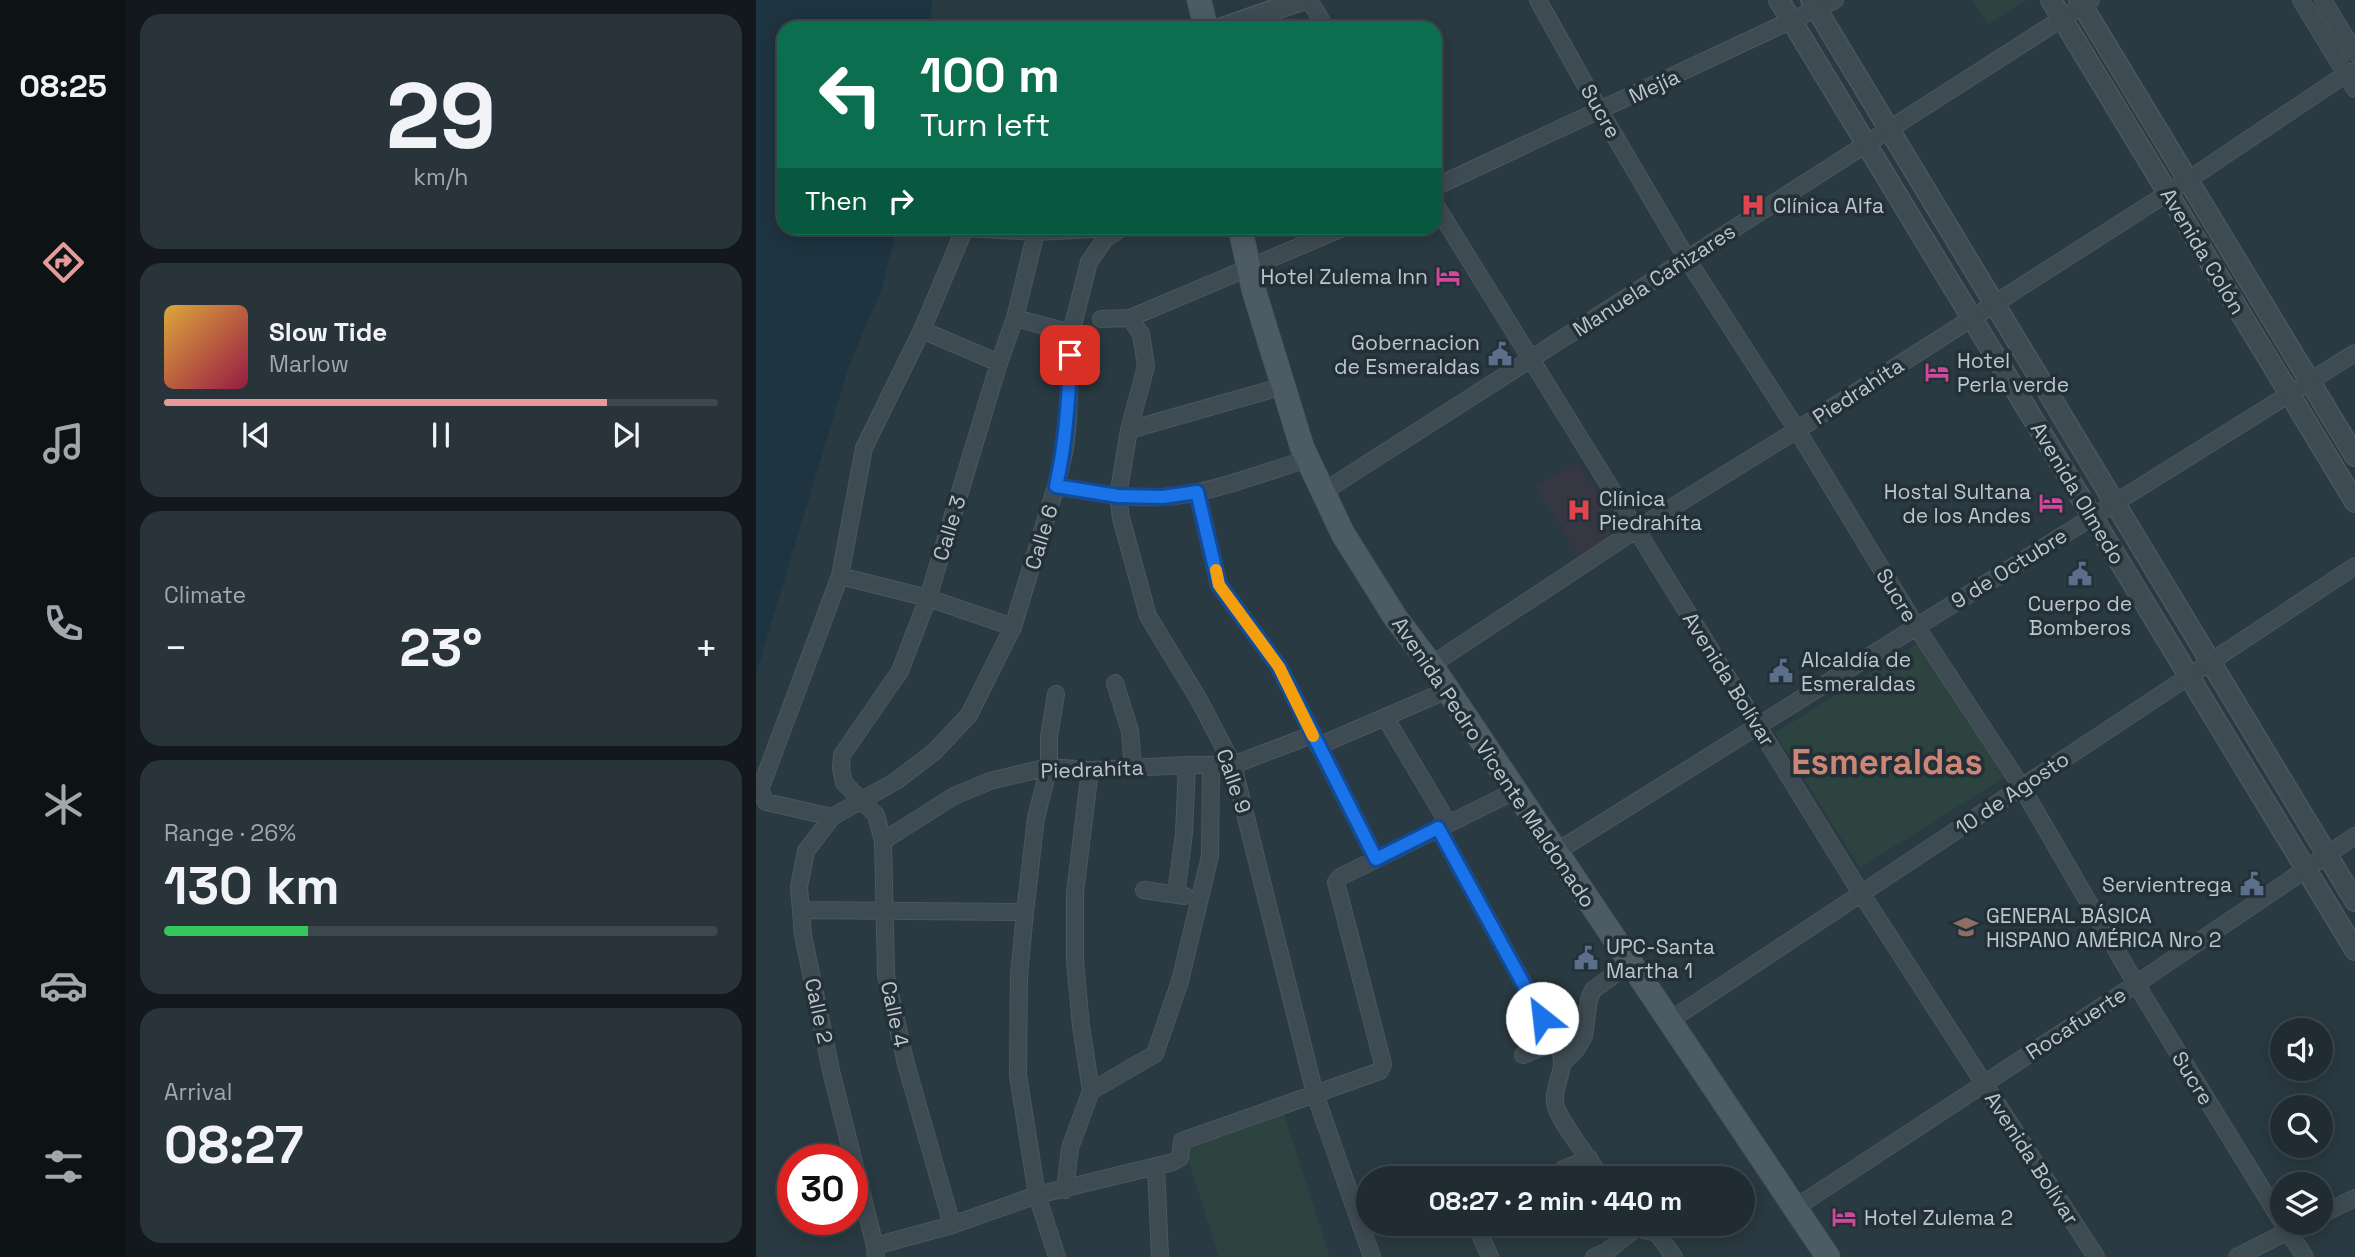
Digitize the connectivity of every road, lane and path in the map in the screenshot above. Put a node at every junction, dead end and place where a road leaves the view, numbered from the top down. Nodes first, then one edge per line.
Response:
1 (1199, 0) edge
2 (1302, 0) edge
3 (1309, 0) edge
4 (1538, 0) edge
5 (1779, 0) edge
6 (1835, 0) edge
7 (2052, 0) edge
8 (2301, 0) edge
9 (2323, 0) edge
10 (2084, 2) edge
11 (1813, 5) edge
12 (2063, 19) junction
13 (1204, 21) edge
14 (1242, 21) edge
15 (1322, 21) edge
16 (1792, 22) junction
17 (2355, 53) edge
18 (2350, 73) edge
19 (2355, 89) edge
20 (1600, 111) junction
21 (1888, 130) junction
22 (1866, 144) junction
23 (2188, 180) junction
24 (1442, 184) edge
25 (2168, 193) junction
26 (1442, 215) edge
27 (963, 235) edge
28 (1036, 235) edge
29 (1111, 235) edge
30 (1242, 235) edge
31 (1327, 235) edge
32 (1688, 259) junction
33 (1249, 269) junction
34 (1994, 305) junction
35 (1015, 318) junction
36 (1130, 318) junction
37 (1972, 318) junction
38 (1101, 319) dead end
39 (922, 330) junction
40 (1071, 333) junction
41 (2355, 353) edge
42 (1531, 359) junction
43 (999, 363) junction
44 (2310, 382) junction
45 (1283, 386) junction
46 (2290, 394) junction
47 (1129, 430) junction
48 (1797, 430) junction
49 (2355, 456) edge
50 (1308, 459) junction
51 (1056, 486) junction
52 (1197, 492) junction
53 (1324, 492) junction
54 (1118, 496) junction
55 (2355, 502) edge
56 (2114, 503) junction
57 (2092, 517) junction
58 (1637, 529) junction
59 (2355, 566) edge
60 (840, 576) junction
61 (928, 598) junction
62 (1916, 626) junction
63 (1013, 627) junction
64 (2210, 661) junction
65 (1431, 665) junction
66 (2188, 675) junction
67 (1115, 683) dead end
68 (1448, 690) junction
69 (1056, 694) dead end
70 (1385, 717) junction
71 (1758, 726) junction
72 (1315, 740) junction
73 (1187, 765) junction
74 (1211, 765) junction
75 (1233, 765) junction
76 (1049, 767) junction
77 (1133, 768) junction
78 (1090, 770) junction
79 (2021, 786) junction
80 (1515, 792) junction
81 (864, 801) junction
82 (832, 817) junction
83 (1443, 826) junction
84 (2355, 836) edge
85 (883, 841) junction
86 (1556, 852) junction
87 (2327, 855) junction
88 (1376, 859) junction
89 (2306, 869) junction
90 (1144, 890) dead end
91 (1861, 893) junction
92 (1177, 895) junction
93 (1201, 898) junction
94 (2355, 901) edge
95 (885, 909) junction
96 (801, 910) junction
97 (1025, 912) junction
98 (2355, 950) edge
99 (1630, 963) junction
100 (2136, 984) junction
101 (1669, 1021) junction
102 (1555, 1042) junction
103 (1522, 1055) dead end
104 (1564, 1062) junction
105 (1984, 1084) junction
106 (1091, 1091) junction
107 (1315, 1094) junction
108 (1589, 1158) junction
109 (1571, 1166) edge
110 (1594, 1166) edge
111 (1156, 1167) junction
112 (1065, 1190) junction
113 (1037, 1195) junction
114 (2355, 1198) edge
115 (2270, 1203) edge
116 (1795, 1208) junction
117 (2333, 1209) edge
118 (952, 1226) junction
119 (2270, 1235) edge
120 (2290, 1235) edge
121 (1481, 1236) edge
122 (1622, 1236) edge
123 (1659, 1236) edge
124 (876, 1252) edge
125 (1599, 1256) edge
126 (1057, 1257) edge
127 (1160, 1257) edge
128 (1372, 1257) edge
129 (1490, 1257) edge
130 (1674, 1257) edge
131 (1828, 1257) edge
132 (2096, 1257) edge
133 (2236, 1257) edge
134 (2305, 1257) edge

1 - 13 main road
2 - 14 street
3 - 15 street
4 - 20 street, Sucre
5 - 16 street, Avenida Olmedo
6 - 11 street, Mejía
7 - 12 street, Avenida Colón
8 - 18 street
9 - 17 street
10 - 12 street, Manuela Cañizares
10 - 23 street, Avenida Colón
11 - 16 street, Mejía
11 - 21 street, Avenida Olmedo
12 - 21 street, Manuela Cañizares
12 - 25 street, Avenida Colón
16 - 20 street, Mejía
16 - 22 street, Avenida Olmedo
18 - 19 street
18 - 23 street, Piedrahíta
20 - 24 street, Mejía
20 - 32 street, Sucre
21 - 22 street, Manuela Cañizares
21 - 34 street, Avenida Olmedo
22 - 32 street, Manuela Cañizares
22 - 37 street, Avenida Olmedo
23 - 25 street, Piedrahíta
23 - 44 street, Avenida Colón
25 - 34 street, Piedrahíta
25 - 46 street, Avenida Colón
26 - 42 street, Avenida Bolívar
27 - 39 street
28 - 35 street, Calle 3
29 - 40 street, Calle 6
30 - 33 main road, Avenida Pedro Vicente Maldonado
31 - 33 street
32 - 42 street, Manuela Cañizares
32 - 48 street, Sucre
33 - 36 street
33 - 45 main road, Avenida Pedro Vicente Maldonado
34 - 37 street, Piedrahíta
34 - 56 street, Avenida Olmedo
35 - 40 street
35 - 43 street, Calle 3
36 - 38 street
36 - 47 street, Calle 9
37 - 48 street, Piedrahíta
37 - 57 street, Avenida Olmedo
39 - 43 street
39 - 60 street
40 - 51 street, Calle 6
41 - 44 street, 9 de Octubre
42 - 53 street, Manuela Cañizares
42 - 58 street, Avenida Bolívar
43 - 61 street, Calle 3
44 - 46 street, 9 de Octubre
44 - 49 street, Avenida Colón
45 - 47 street
45 - 50 main road, Avenida Pedro Vicente Maldonado
46 - 55 street, Avenida Colón
46 - 56 street, 9 de Octubre
47 - 54 street, Calle 9
48 - 58 street, Piedrahíta
48 - 62 street, Sucre
50 - 52 street
50 - 53 main road, Avenida Pedro Vicente Maldonado
51 - 54 street
51 - 63 street, Calle 6
52 - 54 street
52 - 72 street
53 - 65 main road, Avenida Pedro Vicente Maldonado
54 - 75 street, Calle 9
56 - 57 street, 9 de Octubre
56 - 64 street, Avenida Olmedo
57 - 62 street, 9 de Octubre
57 - 66 street, Avenida Olmedo
58 - 65 street, Piedrahíta
58 - 71 street, Avenida Bolívar
59 - 64 street, 10 de Agosto
60 - 61 street
60 - 82 street
61 - 63 street
61 - 81 street, Calle 3
62 - 71 street, 9 de Octubre
62 - 79 street, Sucre
63 - 81 street, Calle 6
64 - 66 street, 10 de Agosto
64 - 87 street, Avenida Olmedo
65 - 68 main road, Avenida Pedro Vicente Maldonado
66 - 79 street, 10 de Agosto
66 - 89 street, Avenida Olmedo
67 - 77 street
68 - 70 street, Piedrahíta
68 - 80 main road, Avenida Pedro Vicente Maldonado
69 - 76 street
70 - 72 street, Piedrahíta
70 - 83 street
71 - 86 street, 9 de Octubre
71 - 91 street, Avenida Bolívar
72 - 75 street, Piedrahíta
72 - 88 street
73 - 74 street, Piedrahíta
73 - 77 street, Piedrahíta
73 - 92 street
74 - 75 street, Piedrahíta
74 - 93 street
75 - 107 street, Calle 9
76 - 78 street, Piedrahíta
76 - 85 street, Piedrahíta
76 - 97 street
77 - 78 street, Piedrahíta
78 - 106 street
79 - 91 street, 10 de Agosto
79 - 100 street, Sucre
80 - 83 street
80 - 86 main road, Avenida Pedro Vicente Maldonado
81 - 82 street, Calle 2
81 - 85 street, Calle 4
82 - 96 street, Calle 2
83 - 88 street
83 - 102 street
84 - 87 street, Rocafuerte
85 - 95 street, Calle 4
86 - 99 main road, Avenida Pedro Vicente Maldonado
87 - 89 street, Rocafuerte
87 - 94 street, Avenida Olmedo
88 - 107 street
89 - 98 street, Avenida Olmedo
89 - 100 street, Rocafuerte
90 - 92 street
91 - 101 street, 10 de Agosto
91 - 105 street, Avenida Bolívar
92 - 93 street
93 - 106 street
95 - 96 street
95 - 97 street
95 - 118 street, Calle 4
96 - 124 street, Calle 2
97 - 113 street
99 - 101 main road, Avenida Pedro Vicente Maldonado
99 - 104 street
100 - 105 street, Rocafuerte
100 - 115 street, Sucre
101 - 116 main road, Avenida Pedro Vicente Maldonado
102 - 103 street
102 - 104 street
104 - 108 street
105 - 116 street, Rocafuerte
105 - 132 street, Avenida Bolívar
106 - 112 street
107 - 111 street
107 - 128 street, Calle 9
108 - 109 street
108 - 110 street
111 - 112 street
111 - 127 street
112 - 113 street
113 - 118 street
113 - 126 street
114 - 117 street
116 - 131 main road, Avenida Pedro Vicente Maldonado
118 - 124 street
119 - 133 street
120 - 134 street, Sucre
121 - 129 street
122 - 125 street
123 - 130 street

